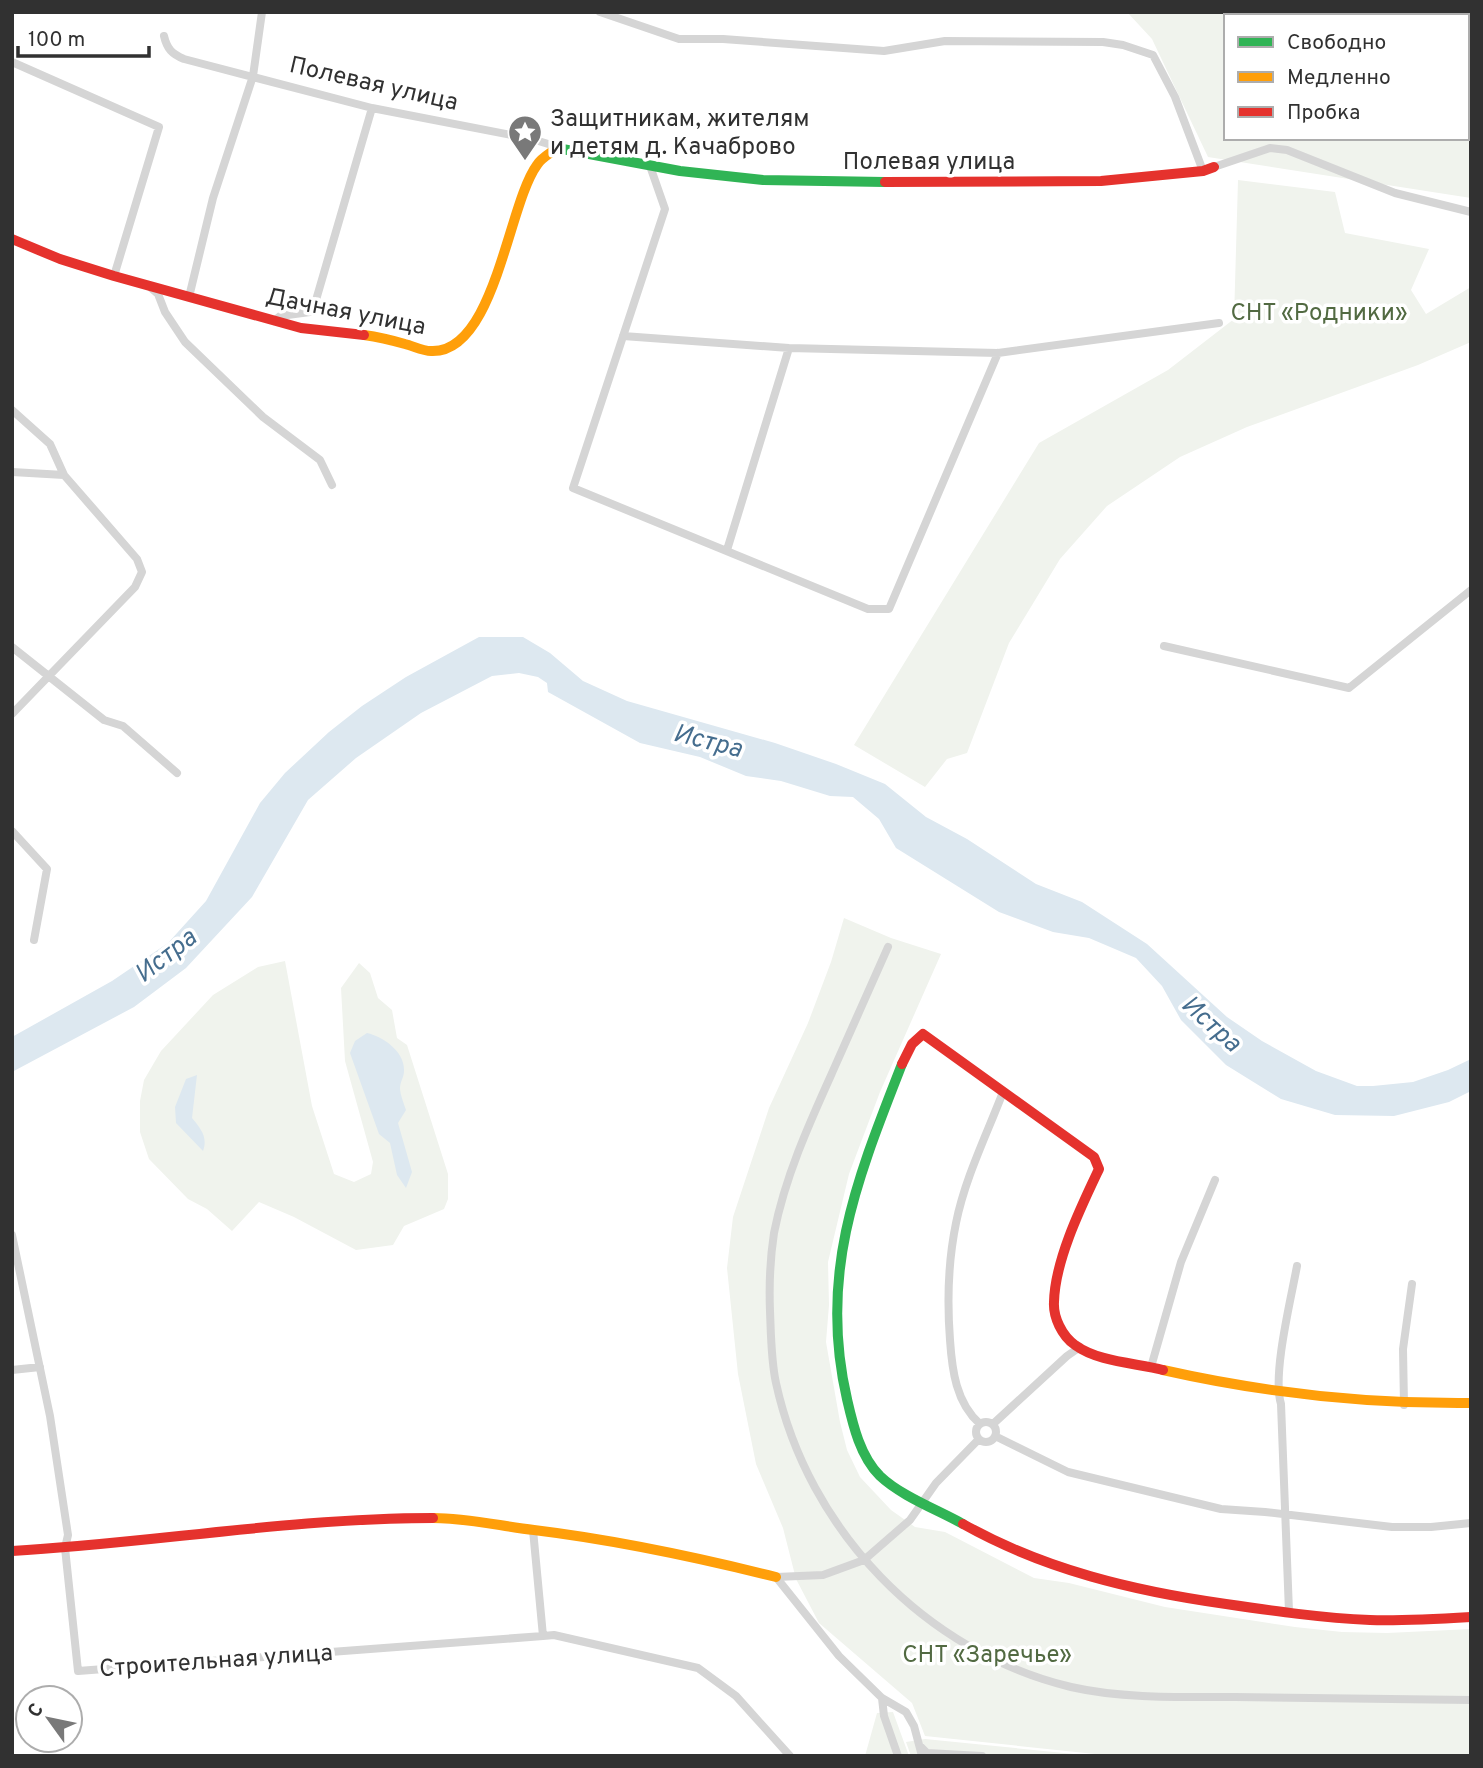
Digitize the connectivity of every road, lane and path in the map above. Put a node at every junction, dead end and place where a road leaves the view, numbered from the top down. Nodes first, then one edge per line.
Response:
1 (262, 12) edge
2 (600, 12) edge
3 (164, 36) dead end
4 (12, 62) edge
5 (253, 76) junction
6 (372, 108) junction
7 (558, 147) junction
8 (650, 166) junction
9 (1208, 169) junction
10 (1471, 212) edge
11 (12, 239) edge
12 (114, 276) junction
13 (149, 286) junction
14 (190, 297) junction
15 (274, 321) junction
16 (1219, 323) dead end
17 (623, 336) junction
18 (789, 348) junction
19 (998, 353) junction
20 (12, 410) edge
21 (12, 472) edge
22 (64, 475) junction
23 (332, 485) dead end
24 (727, 550) junction
25 (1471, 590) edge
26 (1164, 646) dead end
27 (12, 647) edge
28 (48, 676) junction
29 (12, 714) edge
30 (177, 773) dead end
31 (12, 831) edge
32 (34, 940) dead end
33 (888, 947) dead end
34 (1003, 1092) junction
35 (1216, 1180) dead end
36 (12, 1235) edge
37 (1297, 1266) dead end
38 (1412, 1284) dead end
39 (1080, 1347) junction
40 (40, 1367) junction
41 (1151, 1367) junction
42 (12, 1370) edge
43 (1278, 1393) junction
44 (1471, 1403) edge
45 (1404, 1405) junction
46 (980, 1424) junction
47 (993, 1424) junction
48 (995, 1436) junction
49 (979, 1439) junction
50 (922, 1500) junction
51 (1285, 1514) junction
52 (1471, 1523) edge
53 (533, 1530) junction
54 (65, 1548) junction
55 (12, 1551) edge
56 (863, 1560) junction
57 (776, 1577) junction
58 (1289, 1612) junction
59 (1471, 1617) edge
60 (543, 1636) junction
61 (882, 1699) junction
62 (1471, 1700) edge
63 (918, 1743) junction
64 (790, 1756) edge
65 (898, 1756) edge
66 (922, 1756) edge
67 (982, 1756) edge

1 - 5 street
2 - 9 street
3 - 5 street, Полевая улица
4 - 12 street
5 - 6 street, Полевая улица
5 - 14 street
6 - 7 street, Полевая улица
6 - 15 street
7 - 8 street, Полевая улица
7 - 15 street, Дачная улица
8 - 9 street, Полевая улица
8 - 17 street
9 - 10 street
11 - 12 street, Дачная улица
12 - 13 street, Дачная улица
13 - 14 street, Дачная улица
13 - 23 street
14 - 15 street, Дачная улица
16 - 19 street
17 - 18 street
17 - 24 street
18 - 19 street
18 - 24 street
19 - 24 street
20 - 22 street
21 - 22 street
22 - 28 street
25 - 26 street
27 - 28 street
28 - 29 street
28 - 30 street
31 - 32 street
33 - 56 street
34 - 39 street
34 - 46 street
34 - 50 street
35 - 41 street
36 - 40 street
37 - 43 street
38 - 45 street
39 - 41 street
39 - 47 street
40 - 42 street
40 - 54 street
41 - 43 street
43 - 45 street
43 - 51 street
44 - 45 street
46 - 47 street
46 - 49 street
47 - 48 street
48 - 49 street
48 - 51 street
49 - 50 street
50 - 56 street
50 - 58 street
51 - 52 street
51 - 58 street
53 - 54 street
53 - 57 street
53 - 60 street
54 - 55 street
54 - 60 street, Строительная улица
56 - 57 street
56 - 62 street
57 - 61 street
58 - 59 street
60 - 64 street
61 - 63 street
61 - 65 street
63 - 66 street
63 - 67 street

